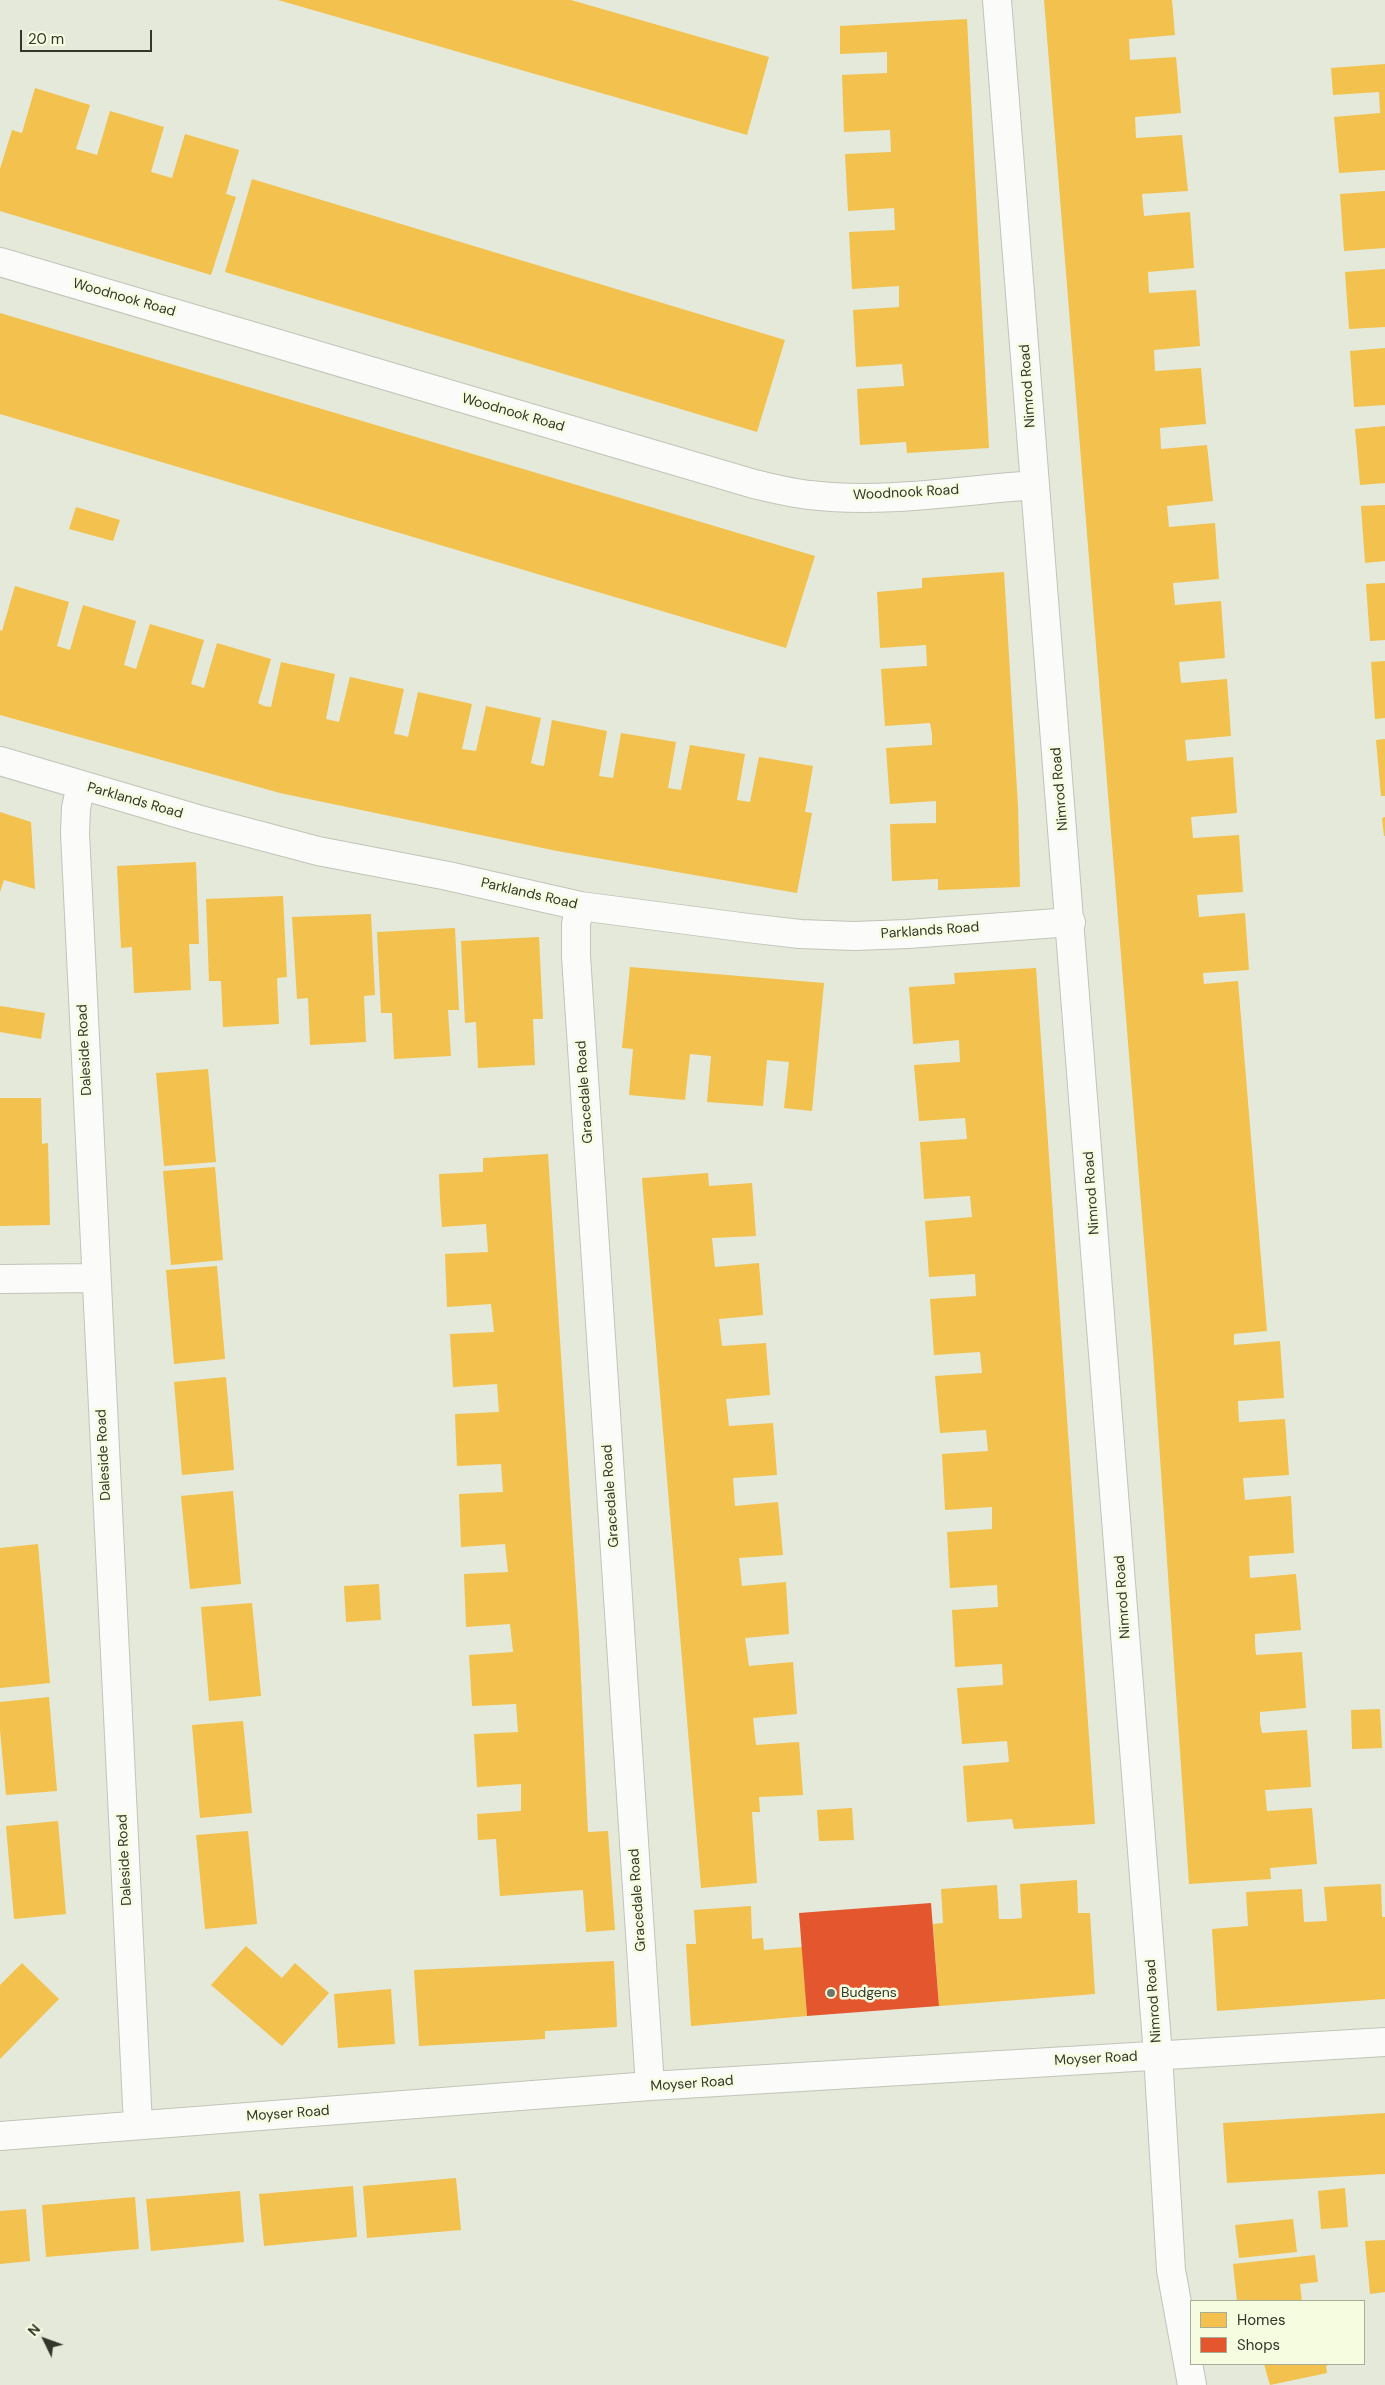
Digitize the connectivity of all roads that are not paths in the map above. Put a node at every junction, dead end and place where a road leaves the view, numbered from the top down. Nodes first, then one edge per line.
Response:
1 (998, 0) edge
2 (0, 262) edge
3 (1035, 485) junction
4 (0, 762) edge
5 (81, 785) junction
6 (580, 906) junction
7 (1070, 922) junction
8 (96, 1278) junction
9 (0, 1279) edge
10 (1385, 2042) edge
11 (1158, 2056) junction
12 (650, 2086) junction
13 (138, 2125) junction
14 (0, 2136) edge
15 (1192, 2385) edge

1 - 3 street, Nimrod Road
2 - 3 street, Woodnook Road
3 - 7 street, Nimrod Road
4 - 5 street, Parklands Road
5 - 6 street, Parklands Road
5 - 8 street, Daleside Road
6 - 7 street, Parklands Road
6 - 12 street, Gracedale Road
7 - 11 street, Nimrod Road
8 - 9 street
8 - 13 street, Daleside Road
10 - 11 street, Moyser Road
11 - 12 street, Moyser Road
11 - 15 street, Nimrod Road
12 - 13 street, Moyser Road
13 - 14 street, Moyser Road

